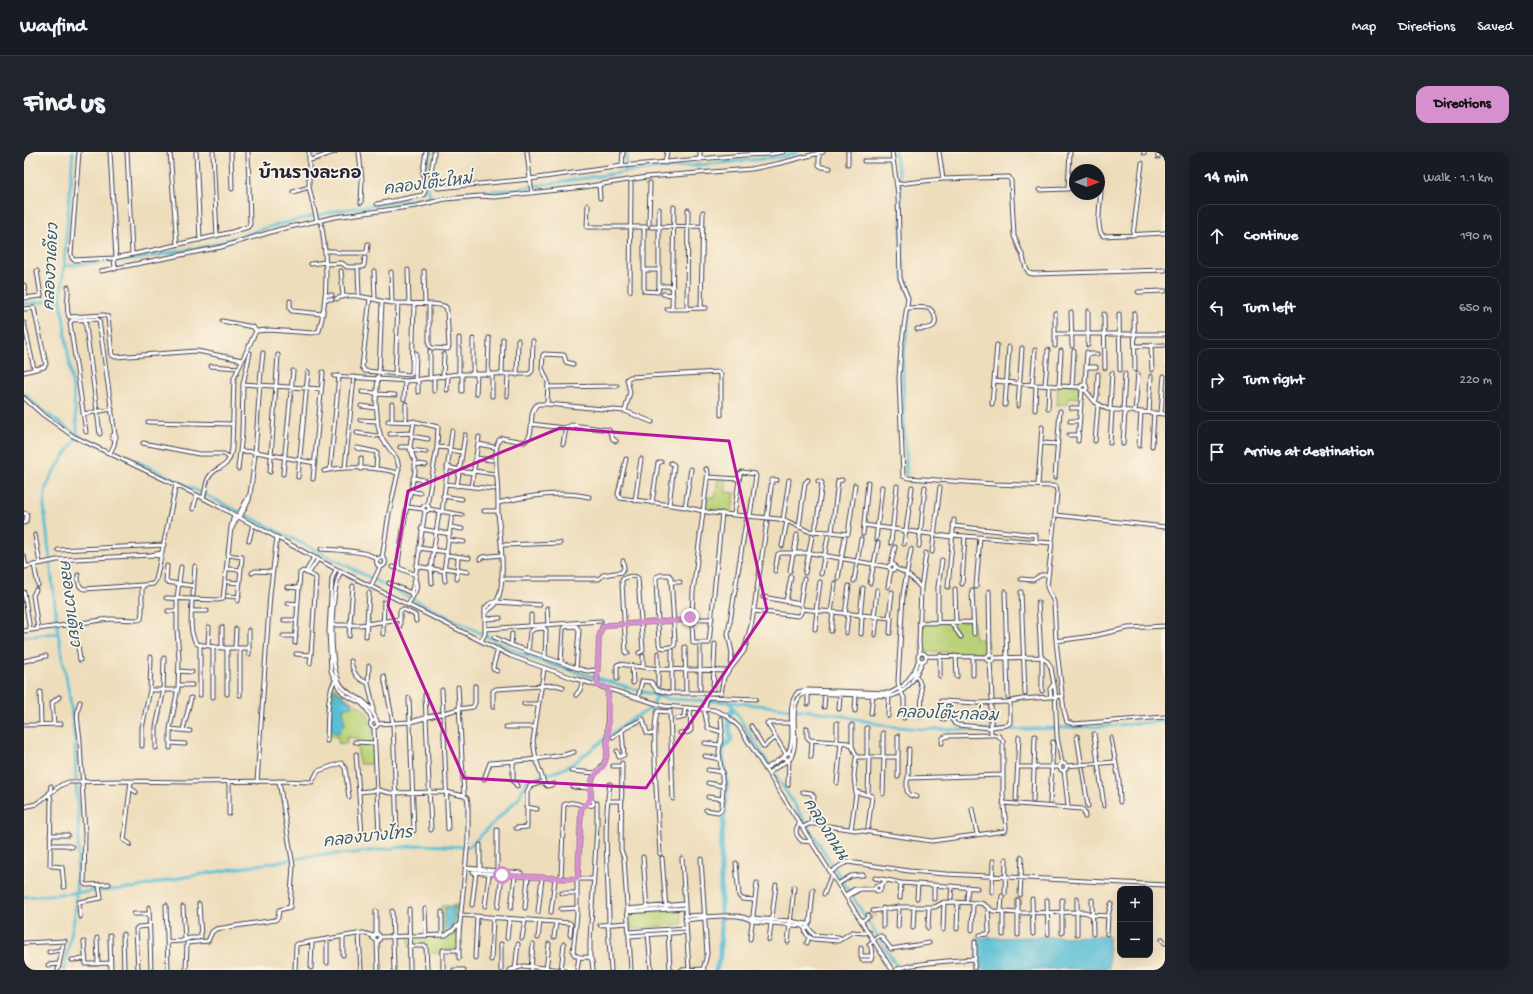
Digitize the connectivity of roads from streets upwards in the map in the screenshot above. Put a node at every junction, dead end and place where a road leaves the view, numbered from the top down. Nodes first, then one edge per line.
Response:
1 (79, 152) edge
2 (110, 152) edge
3 (127, 152) edge
4 (170, 152) edge
5 (196, 152) edge
6 (213, 152) edge
7 (231, 152) edge
8 (248, 152) edge
9 (309, 152) edge
10 (335, 152) edge
11 (359, 152) edge
12 (426, 152) edge
13 (434, 152) edge
14 (527, 152) edge
15 (623, 152) edge
16 (667, 152) edge
17 (700, 152) edge
18 (783, 152) edge
19 (823, 152) edge
20 (848, 152) edge
21 (892, 152) edge
22 (939, 152) edge
23 (1070, 152) edge
24 (1158, 152) edge
25 (819, 153) junction
26 (803, 155) edge
27 (1158, 157) dead end
28 (309, 160) junction
29 (700, 160) junction
30 (864, 161) dead end
31 (893, 161) junction
32 (665, 163) junction
33 (1142, 163) dead end
34 (848, 164) dead end
35 (623, 166) junction
36 (830, 168) dead end
37 (648, 177) junction
38 (943, 179) junction
39 (530, 180) junction
40 (631, 183) dead end
41 (599, 184) junction
42 (897, 184) junction
43 (310, 187) junction
44 (1068, 189) joint
45 (232, 190) dead end
46 (1039, 190) dead end
47 (293, 192) dead end
48 (532, 193) junction
49 (600, 198) dead end
50 (402, 200) junction
51 (1101, 200) edge
52 (361, 203) dead end
53 (378, 204) dead end
54 (588, 205) dead end
55 (403, 207) junction
56 (674, 207) dead end
57 (659, 209) dead end
58 (688, 210) dead end
59 (703, 212) dead end
60 (318, 220) junction
61 (648, 226) junction
62 (674, 226) junction
63 (688, 226) junction
64 (702, 226) junction
65 (631, 227) junction
66 (659, 227) junction
67 (1165, 233) edge
68 (1133, 235) junction
69 (217, 236) junction
70 (200, 240) junction
71 (368, 244) dead end
72 (177, 245) junction
73 (325, 251) junction
74 (132, 253) junction
75 (115, 258) junction
76 (365, 258) dead end
77 (326, 263) junction
78 (312, 264) dead end
79 (115, 268) junction
80 (358, 270) dead end
81 (408, 270) dead end
82 (644, 270) junction
83 (658, 270) junction
84 (1165, 270) edge
85 (37, 271) dead end
86 (101, 271) dead end
87 (342, 271) dead end
88 (374, 271) dead end
89 (424, 271) dead end
90 (391, 272) dead end
91 (24, 285) edge
92 (658, 286) junction
93 (673, 286) junction
94 (68, 287) dead end
95 (630, 291) dead end
96 (1165, 291) edge
97 (1138, 292) dead end
98 (663, 294) dead end
99 (673, 295) junction
100 (359, 296) junction
101 (325, 297) junction
102 (336, 297) junction
103 (25, 298) edge
104 (370, 298) junction
105 (375, 299) junction
106 (290, 301) dead end
107 (382, 302) junction
108 (392, 303) junction
109 (398, 303) junction
110 (409, 304) junction
111 (414, 304) junction
112 (427, 304) junction
113 (701, 308) junction
114 (706, 308) dead end
115 (910, 308) junction
116 (24, 309) edge
117 (667, 309) dead end
118 (672, 309) junction
119 (687, 309) junction
120 (1088, 311) dead end
121 (1072, 312) dead end
122 (1055, 313) dead end
123 (1134, 313) dead end
124 (322, 314) junction
125 (1104, 314) dead end
126 (1118, 314) dead end
127 (86, 320) junction
128 (222, 321) dead end
129 (24, 323) edge
130 (917, 329) dead end
131 (256, 331) junction
132 (1055, 334) junction
133 (1072, 334) junction
134 (1088, 334) junction
135 (1105, 334) junction
136 (1119, 334) junction
137 (1135, 334) junction
138 (1165, 334) edge
139 (459, 338) dead end
140 (489, 338) dead end
141 (473, 339) dead end
142 (503, 339) dead end
143 (518, 340) dead end
144 (532, 341) dead end
145 (996, 345) dead end
146 (1088, 345) dead end
147 (1151, 345) junction
148 (1165, 345) edge
149 (1055, 346) dead end
150 (1072, 346) dead end
151 (1135, 346) junction
152 (1009, 347) dead end
153 (1022, 348) dead end
154 (1035, 350) dead end
155 (1048, 350) dead end
156 (430, 351) dead end
157 (1061, 351) dead end
158 (1074, 351) dead end
159 (250, 353) dead end
160 (263, 353) dead end
161 (416, 353) dead end
162 (444, 354) dead end
163 (1097, 354) dead end
164 (278, 355) dead end
165 (242, 360) junction
166 (574, 364) dead end
167 (211, 366) dead end
168 (1086, 367) junction
169 (1096, 367) dead end
170 (238, 368) junction
171 (1105, 368) dead end
172 (34, 370) junction
173 (1120, 370) dead end
174 (1135, 370) dead end
175 (1152, 370) dead end
176 (294, 371) dead end
177 (24, 372) edge
178 (308, 372) dead end
179 (323, 372) dead end
180 (1112, 373) dead end
181 (379, 374) junction
182 (395, 374) junction
183 (460, 374) junction
184 (475, 374) junction
185 (488, 374) junction
186 (1098, 374) dead end
187 (1125, 374) dead end
188 (1138, 374) dead end
189 (492, 375) junction
190 (502, 375) junction
191 (508, 375) junction
192 (517, 375) junction
193 (334, 376) dead end
194 (339, 376) junction
195 (448, 376) junction
196 (1151, 376) dead end
197 (1164, 376) dead end
198 (354, 377) junction
199 (443, 377) junction
200 (434, 378) junction
201 (430, 379) junction
202 (378, 380) junction
203 (994, 380) junction
204 (405, 381) junction
205 (417, 381) junction
206 (1007, 382) junction
207 (243, 384) junction
208 (1020, 384) junction
209 (1085, 384) junction
210 (259, 385) junction
211 (1034, 385) junction
212 (1047, 385) junction
213 (276, 386) junction
214 (617, 386) dead end
215 (1059, 386) junction
216 (1072, 386) junction
217 (292, 387) junction
218 (548, 387) junction
219 (307, 388) junction
220 (321, 389) junction
221 (1083, 389) junction
222 (447, 390) dead end
223 (462, 391) dead end
224 (362, 392) dead end
225 (418, 392) dead end
226 (434, 392) dead end
227 (376, 394) junction
228 (476, 394) dead end
229 (395, 395) dead end
230 (492, 396) dead end
231 (507, 396) dead end
232 (24, 398) edge
233 (404, 399) dead end
234 (392, 404) dead end
235 (406, 404) dead end
236 (547, 404) junction
237 (992, 404) dead end
238 (1097, 404) junction
239 (1005, 405) dead end
240 (361, 406) dead end
241 (1018, 406) dead end
242 (376, 408) junction
243 (1048, 408) dead end
244 (1071, 408) dead end
245 (1080, 408) junction
246 (112, 410) junction
247 (1035, 410) dead end
248 (1111, 410) junction
249 (625, 411) junction
250 (1060, 411) dead end
251 (1124, 411) junction
252 (97, 412) junction
253 (1135, 412) junction
254 (1141, 412) junction
255 (1148, 413) junction
256 (1154, 413) junction
257 (1163, 413) edge
258 (84, 414) junction
259 (721, 415) dead end
260 (360, 420) dead end
261 (406, 420) junction
262 (377, 421) junction
263 (414, 421) junction
264 (1070, 421) dead end
265 (1079, 421) junction
266 (148, 422) dead end
267 (652, 422) dead end
268 (233, 424) junction
269 (531, 424) junction
270 (1042, 427) dead end
271 (566, 428) junction
272 (452, 431) dead end
273 (86, 432) dead end
274 (100, 434) dead end
275 (357, 434) dead end
276 (390, 434) dead end
277 (380, 435) junction
278 (412, 435) junction
279 (465, 435) dead end
280 (1069, 435) dead end
281 (1078, 435) junction
282 (479, 438) dead end
283 (428, 439) dead end
284 (616, 441) dead end
285 (1078, 441) dead end
286 (1095, 441) dead end
287 (143, 443) dead end
288 (1041, 443) junction
289 (1110, 443) dead end
290 (478, 444) junction
291 (564, 444) dead end
292 (1058, 444) junction
293 (1123, 444) dead end
294 (1139, 446) dead end
295 (1152, 446) dead end
296 (400, 447) dead end
297 (437, 447) junction
298 (494, 447) dead end
299 (357, 448) dead end
300 (410, 448) junction
301 (449, 449) junction
302 (240, 451) junction
303 (256, 452) junction
304 (426, 452) dead end
305 (462, 452) junction
306 (110, 453) junction
307 (272, 455) junction
308 (285, 457) junction
309 (230, 458) junction
310 (361, 458) dead end
311 (476, 458) junction
312 (626, 459) dead end
313 (641, 459) dead end
314 (300, 460) junction
315 (492, 460) dead end
316 (661, 462) dead end
317 (315, 463) junction
318 (671, 463) dead end
319 (415, 464) junction
320 (426, 465) dead end
321 (447, 467) junction
322 (345, 468) junction
323 (238, 469) dead end
324 (361, 469) junction
325 (376, 469) junction
326 (691, 469) dead end
327 (706, 469) dead end
328 (330, 470) junction
329 (460, 470) junction
330 (324, 471) dead end
331 (270, 472) dead end
332 (474, 472) junction
333 (398, 473) junction
334 (283, 474) dead end
335 (494, 474) dead end
336 (298, 477) dead end
337 (707, 477) junction
338 (413, 478) junction
339 (1055, 478) dead end
340 (313, 479) dead end
341 (739, 479) junction
342 (424, 480) dead end
343 (777, 480) dead end
344 (789, 480) dead end
345 (808, 480) dead end
346 (842, 480) dead end
347 (818, 481) dead end
348 (868, 482) dead end
349 (445, 484) junction
350 (176, 485) junction
351 (855, 485) dead end
352 (1038, 485) junction
353 (457, 486) junction
354 (897, 486) dead end
355 (882, 487) dead end
356 (912, 487) dead end
357 (925, 487) dead end
358 (940, 487) dead end
359 (471, 488) junction
360 (494, 489) dead end
361 (410, 491) junction
362 (420, 493) dead end
363 (197, 495) junction
364 (443, 496) junction
365 (203, 497) junction
366 (589, 497) dead end
367 (462, 499) dead end
368 (635, 501) junction
369 (498, 503) junction
370 (652, 503) junction
371 (668, 505) junction
372 (406, 507) junction
373 (685, 507) junction
374 (428, 508) junction
375 (193, 509) dead end
376 (424, 510) junction
377 (484, 511) dead end
378 (498, 511) junction
379 (702, 511) junction
380 (441, 512) junction
381 (24, 513) edge
382 (722, 513) junction
383 (452, 514) junction
384 (734, 514) junction
385 (462, 515) dead end
386 (1055, 515) junction
387 (238, 516) junction
388 (750, 516) junction
389 (767, 520) junction
390 (954, 520) dead end
391 (785, 521) junction
392 (746, 522) dead end
393 (24, 523) edge
394 (253, 524) junction
395 (864, 525) junction
396 (953, 526) junction
397 (451, 527) junction
398 (799, 527) junction
399 (878, 527) junction
400 (1165, 527) edge
401 (462, 528) dead end
402 (421, 529) junction
403 (892, 529) junction
404 (906, 531) junction
405 (436, 532) junction
406 (814, 532) junction
407 (832, 532) junction
408 (920, 533) junction
409 (35, 534) dead end
410 (450, 534) junction
411 (863, 534) dead end
412 (934, 535) junction
413 (797, 536) dead end
414 (812, 536) dead end
415 (828, 536) dead end
416 (952, 536) junction
417 (965, 536) junction
418 (278, 537) junction
419 (846, 537) dead end
420 (980, 537) junction
421 (861, 539) dead end
422 (876, 539) dead end
423 (248, 540) dead end
424 (449, 540) junction
425 (464, 542) dead end
426 (890, 542) dead end
427 (1036, 542) junction
428 (560, 543) dead end
429 (878, 543) dead end
430 (1052, 543) junction
431 (904, 544) dead end
432 (164, 545) junction
433 (501, 546) junction
434 (782, 546) dead end
435 (895, 546) dead end
436 (919, 546) dead end
437 (419, 548) junction
438 (321, 549) dead end
439 (911, 549) dead end
440 (58, 550) dead end
441 (433, 550) junction
442 (932, 552) dead end
443 (808, 553) junction
444 (162, 554) junction
445 (447, 554) junction
446 (794, 554) junction
447 (926, 554) dead end
448 (228, 555) junction
449 (825, 555) junction
450 (24, 556) edge
451 (501, 556) junction
452 (458, 557) junction
453 (316, 558) junction
454 (382, 558) junction
455 (469, 558) dead end
456 (842, 558) junction
457 (480, 559) dead end
458 (377, 560) junction
459 (942, 560) dead end
460 (858, 561) junction
461 (623, 562) dead end
462 (40, 564) junction
463 (874, 564) junction
464 (34, 565) junction
465 (167, 566) dead end
466 (195, 566) dead end
467 (416, 566) junction
468 (25, 567) edge
469 (181, 567) dead end
470 (380, 567) junction
471 (392, 567) dead end
472 (890, 567) junction
473 (399, 568) junction
474 (431, 568) junction
475 (229, 569) dead end
476 (336, 569) junction
477 (445, 569) junction
478 (241, 570) junction
479 (457, 570) junction
480 (340, 571) junction
481 (775, 571) dead end
482 (790, 571) dead end
483 (272, 572) junction
484 (468, 572) dead end
485 (252, 573) dead end
486 (308, 573) junction
487 (805, 573) dead end
488 (821, 574) dead end
489 (907, 574) junction
490 (1045, 574) junction
491 (78, 575) dead end
492 (416, 575) junction
493 (791, 577) dead end
494 (457, 579) dead end
495 (501, 579) junction
496 (804, 579) dead end
497 (838, 579) dead end
498 (1021, 579) dead end
499 (445, 581) dead end
500 (854, 581) dead end
501 (228, 582) dead end
502 (672, 582) junction
503 (680, 582) dead end
504 (820, 582) dead end
505 (240, 583) junction
506 (389, 583) dead end
507 (432, 583) dead end
508 (835, 583) dead end
509 (870, 583) dead end
510 (178, 584) junction
511 (962, 584) dead end
512 (38, 585) dead end
513 (144, 585) junction
514 (333, 585) junction
515 (372, 585) junction
516 (194, 586) junction
517 (353, 586) dead end
518 (849, 586) dead end
519 (287, 587) dead end
520 (888, 587) dead end
521 (948, 587) dead end
522 (299, 588) junction
523 (863, 588) dead end
524 (921, 588) junction
525 (976, 588) dead end
526 (956, 589) dead end
527 (36, 590) dead end
528 (877, 590) dead end
529 (972, 590) dead end
530 (989, 591) dead end
531 (1005, 591) dead end
532 (24, 592) edge
533 (892, 592) dead end
534 (1021, 592) dead end
535 (369, 593) dead end
536 (193, 595) dead end
537 (227, 596) dead end
538 (239, 596) junction
539 (411, 597) junction
540 (762, 597) dead end
541 (166, 598) dead end
542 (177, 598) junction
543 (192, 599) junction
544 (238, 601) dead end
545 (786, 601) junction
546 (384, 602) dead end
547 (496, 602) junction
548 (1038, 602) dead end
549 (287, 603) dead end
550 (298, 604) junction
551 (800, 604) junction
552 (408, 605) junction
553 (540, 605) dead end
554 (547, 608) dead end
555 (802, 609) junction
556 (168, 611) dead end
557 (177, 611) junction
558 (192, 611) junction
559 (754, 611) junction
560 (817, 611) junction
561 (207, 612) dead end
562 (832, 613) junction
563 (847, 614) junction
564 (531, 615) dead end
565 (861, 616) junction
566 (876, 617) junction
567 (400, 618) junction
568 (500, 618) dead end
569 (693, 618) junction
570 (889, 618) junction
571 (485, 619) junction
572 (712, 619) junction
573 (284, 620) dead end
574 (297, 620) junction
575 (689, 620) junction
576 (383, 621) junction
577 (416, 621) dead end
578 (674, 621) junction
579 (601, 622) dead end
580 (658, 622) junction
581 (973, 622) junction
582 (641, 623) junction
583 (692, 623) junction
584 (919, 623) junction
585 (938, 623) junction
586 (951, 623) junction
587 (956, 623) junction
588 (76, 624) junction
589 (366, 624) junction
590 (624, 624) junction
591 (331, 625) junction
592 (548, 625) junction
593 (350, 626) junction
594 (400, 626) dead end
595 (531, 626) junction
596 (1165, 626) edge
597 (209, 627) dead end
598 (222, 627) dead end
599 (38, 629) junction
600 (236, 629) dead end
601 (485, 629) junction
602 (815, 629) dead end
603 (30, 630) junction
604 (249, 630) dead end
605 (24, 631) edge
606 (831, 631) dead end
607 (846, 633) dead end
608 (890, 633) dead end
609 (383, 634) dead end
610 (512, 634) dead end
611 (861, 634) dead end
612 (974, 634) dead end
613 (875, 635) dead end
614 (283, 636) dead end
615 (296, 636) junction
616 (349, 636) dead end
617 (366, 636) dead end
618 (494, 637) dead end
619 (960, 637) dead end
620 (482, 640) junction
621 (1056, 642) junction
622 (295, 643) dead end
623 (714, 644) dead end
624 (200, 645) junction
625 (511, 645) junction
626 (208, 646) junction
627 (700, 646) dead end
628 (213, 647) junction
629 (685, 647) dead end
630 (222, 648) junction
631 (227, 648) junction
632 (235, 648) junction
633 (240, 648) junction
634 (249, 648) junction
635 (498, 649) junction
636 (672, 650) dead end
637 (528, 652) junction
638 (628, 653) dead end
639 (639, 653) dead end
640 (658, 653) dead end
641 (920, 653) junction
642 (248, 654) dead end
643 (296, 654) dead end
644 (990, 654) junction
645 (311, 655) junction
646 (46, 656) dead end
647 (643, 656) dead end
648 (926, 656) junction
649 (940, 656) junction
650 (956, 656) junction
651 (151, 657) dead end
652 (973, 657) junction
653 (1041, 657) junction
654 (164, 658) dead end
655 (545, 658) junction
656 (986, 658) junction
657 (994, 658) junction
658 (1007, 658) junction
659 (1024, 658) junction
660 (80, 660) dead end
661 (921, 660) junction
662 (24, 661) edge
663 (351, 661) dead end
664 (990, 661) junction
665 (561, 662) junction
666 (310, 663) dead end
667 (369, 666) dead end
668 (632, 666) junction
669 (731, 666) junction
670 (643, 667) junction
671 (576, 668) junction
672 (544, 669) junction
673 (658, 669) junction
674 (597, 670) junction
675 (672, 670) junction
676 (686, 670) junction
677 (700, 670) junction
678 (714, 670) junction
679 (179, 671) junction
680 (497, 671) dead end
681 (728, 671) junction
682 (192, 672) dead end
683 (914, 675) junction
684 (973, 675) dead end
685 (384, 676) dead end
686 (940, 676) dead end
687 (957, 677) dead end
688 (617, 679) dead end
689 (336, 680) junction
690 (583, 681) junction
691 (633, 682) dead end
692 (368, 683) junction
693 (178, 684) junction
694 (597, 684) junction
695 (192, 685) dead end
696 (658, 685) dead end
697 (475, 686) dead end
698 (541, 686) junction
699 (458, 687) dead end
700 (563, 687) dead end
701 (608, 688) junction
702 (700, 689) dead end
703 (713, 689) dead end
704 (150, 690) junction
705 (164, 690) junction
706 (178, 690) junction
707 (442, 690) dead end
708 (672, 690) dead end
709 (900, 690) junction
710 (686, 691) dead end
711 (1042, 691) dead end
712 (40, 692) dead end
713 (808, 692) junction
714 (840, 693) junction
715 (227, 694) dead end
716 (825, 694) junction
717 (873, 694) junction
718 (1025, 694) dead end
719 (200, 695) dead end
720 (240, 695) dead end
721 (425, 695) dead end
722 (576, 695) dead end
723 (856, 695) junction
724 (889, 696) junction
725 (1054, 696) junction
726 (1062, 696) junction
727 (59, 697) dead end
728 (213, 697) dead end
729 (638, 697) junction
730 (1008, 697) dead end
731 (191, 698) dead end
732 (409, 698) dead end
733 (756, 699) dead end
734 (941, 701) dead end
735 (991, 701) junction
736 (80, 702) dead end
737 (1010, 702) junction
738 (524, 704) dead end
739 (538, 704) junction
740 (808, 704) dead end
741 (493, 707) dead end
742 (824, 707) dead end
743 (671, 708) junction
744 (685, 708) junction
745 (459, 709) junction
746 (690, 709) junction
747 (705, 709) junction
748 (839, 709) dead end
749 (855, 711) dead end
750 (670, 712) junction
751 (373, 713) junction
752 (871, 713) dead end
753 (443, 714) junction
754 (888, 716) dead end
755 (921, 717) dead end
756 (1165, 717) edge
757 (721, 718) dead end
758 (904, 718) dead end
759 (426, 719) junction
760 (676, 719) dead end
761 (763, 719) dead end
762 (943, 719) dead end
763 (372, 722) junction
764 (410, 722) junction
765 (378, 723) junction
766 (393, 723) junction
767 (767, 723) junction
768 (793, 723) junction
769 (837, 723) dead end
770 (41, 724) junction
771 (54, 724) junction
772 (61, 724) dead end
773 (24, 725) edge
774 (852, 725) dead end
775 (751, 726) dead end
776 (506, 727) dead end
777 (534, 727) junction
778 (374, 728) junction
779 (807, 728) dead end
780 (867, 728) dead end
781 (170, 729) junction
782 (183, 730) junction
783 (991, 730) junction
784 (190, 731) dead end
785 (622, 731) junction
786 (722, 732) junction
787 (680, 733) dead end
788 (883, 733) dead end
789 (654, 734) junction
790 (1094, 734) dead end
791 (898, 736) dead end
792 (1036, 736) dead end
793 (1077, 736) dead end
794 (612, 737) dead end
795 (1019, 737) dead end
796 (776, 738) junction
797 (1111, 738) dead end
798 (328, 741) dead end
799 (812, 741) junction
800 (355, 742) dead end
801 (376, 742) junction
802 (839, 742) junction
803 (1053, 742) dead end
804 (170, 743) junction
805 (705, 743) dead end
806 (942, 743) dead end
807 (186, 744) dead end
808 (720, 745) junction
809 (142, 746) dead end
810 (852, 746) junction
811 (156, 748) dead end
812 (170, 748) dead end
813 (909, 749) dead end
814 (617, 751) dead end
815 (574, 752) dead end
816 (356, 754) dead end
817 (786, 754) junction
818 (792, 755) junction
819 (705, 756) dead end
820 (811, 757) dead end
821 (856, 757) junction
822 (868, 757) junction
823 (883, 757) junction
824 (898, 757) junction
825 (720, 758) junction
826 (536, 759) junction
827 (789, 759) junction
828 (513, 761) junction
829 (777, 762) junction
830 (1116, 762) junction
831 (1062, 763) junction
832 (1098, 763) junction
833 (1081, 764) junction
834 (613, 766) dead end
835 (779, 766) junction
836 (1066, 766) junction
837 (1018, 767) junction
838 (1059, 767) junction
839 (1035, 768) junction
840 (1052, 768) junction
841 (766, 769) junction
842 (708, 770) dead end
843 (1064, 770) junction
844 (571, 771) dead end
845 (722, 772) junction
846 (769, 772) junction
847 (596, 773) junction
848 (1003, 775) junction
849 (898, 777) dead end
850 (908, 778) junction
851 (484, 779) dead end
852 (131, 781) junction
853 (279, 781) junction
854 (543, 781) junction
855 (81, 782) junction
856 (228, 782) junction
857 (257, 782) junction
858 (708, 783) dead end
859 (837, 783) dead end
860 (554, 784) dead end
861 (610, 784) dead end
862 (788, 785) dead end
863 (51, 786) dead end
864 (517, 786) dead end
865 (723, 786) junction
866 (573, 787) dead end
867 (130, 788) junction
868 (591, 788) junction
869 (378, 790) junction
870 (136, 792) dead end
871 (359, 792) junction
872 (446, 792) junction
873 (803, 792) dead end
874 (856, 792) junction
875 (50, 793) junction
876 (396, 793) junction
877 (413, 793) junction
878 (430, 793) junction
879 (868, 794) junction
880 (883, 794) dead end
881 (464, 796) junction
882 (349, 797) dead end
883 (708, 797) dead end
884 (917, 797) dead end
885 (673, 799) dead end
886 (723, 799) junction
887 (1016, 799) dead end
888 (607, 801) junction
889 (622, 801) junction
890 (1033, 801) dead end
891 (594, 802) junction
892 (1120, 802) dead end
893 (1003, 803) junction
894 (1050, 803) dead end
895 (1068, 805) dead end
896 (583, 806) junction
897 (1088, 806) dead end
898 (1104, 806) dead end
899 (526, 807) junction
900 (24, 808) edge
901 (537, 808) dead end
902 (972, 809) dead end
903 (706, 810) dead end
904 (228, 814) dead end
905 (520, 816) dead end
906 (526, 816) junction
907 (1085, 818) dead end
908 (800, 822) junction
909 (810, 824) junction
910 (804, 827) junction
911 (516, 828) dead end
912 (868, 828) dead end
913 (448, 829) dead end
914 (851, 829) junction
915 (431, 830) dead end
916 (496, 830) dead end
917 (414, 831) dead end
918 (397, 833) dead end
919 (379, 834) dead end
920 (977, 834) junction
921 (50, 835) junction
922 (68, 835) dead end
923 (362, 835) dead end
924 (812, 842) junction
925 (130, 844) dead end
926 (50, 845) junction
927 (480, 845) dead end
928 (72, 847) dead end
929 (660, 854) dead end
930 (643, 857) dead end
931 (1022, 857) dead end
932 (662, 858) dead end
933 (682, 858) dead end
934 (701, 859) dead end
935 (1006, 859) dead end
936 (993, 861) dead end
937 (736, 863) dead end
938 (466, 868) junction
939 (480, 870) junction
940 (497, 872) junction
941 (832, 872) junction
942 (521, 873) dead end
943 (489, 874) junction
944 (502, 875) junction
945 (863, 875) dead end
946 (515, 876) junction
947 (992, 876) junction
948 (528, 877) junction
949 (1006, 877) junction
950 (542, 878) junction
951 (875, 878) dead end
952 (1021, 878) junction
953 (555, 879) junction
954 (561, 879) junction
955 (577, 879) junction
956 (593, 879) junction
957 (887, 880) junction
958 (757, 883) dead end
959 (839, 883) junction
960 (901, 883) junction
961 (109, 884) dead end
962 (918, 884) junction
963 (1165, 884) edge
964 (776, 885) dead end
965 (934, 885) junction
966 (99, 886) junction
967 (952, 886) junction
968 (64, 887) dead end
969 (794, 887) dead end
970 (968, 887) junction
971 (977, 888) dead end
972 (813, 890) dead end
973 (992, 892) dead end
974 (562, 893) dead end
975 (577, 893) junction
976 (824, 894) dead end
977 (847, 895) junction
978 (1020, 896) dead end
979 (900, 898) dead end
980 (916, 898) dead end
981 (951, 898) dead end
982 (1077, 898) dead end
983 (967, 899) dead end
984 (1032, 899) dead end
985 (754, 900) junction
986 (934, 900) dead end
987 (1018, 900) dead end
988 (1047, 900) dead end
989 (1062, 900) dead end
990 (1092, 900) dead end
991 (944, 902) junction
992 (958, 903) junction
993 (973, 903) junction
994 (200, 904) dead end
995 (1111, 904) dead end
996 (166, 905) dead end
997 (472, 905) dead end
998 (485, 906) dead end
999 (684, 906) junction
1000 (149, 907) dead end
1001 (183, 907) dead end
1002 (498, 907) dead end
1003 (899, 907) junction
1004 (914, 907) junction
1005 (929, 907) junction
1006 (988, 907) junction
1007 (511, 908) dead end
1008 (525, 908) dead end
1009 (577, 908) junction
1010 (666, 908) junction
1011 (884, 908) junction
1012 (408, 909) dead end
1013 (425, 909) dead end
1014 (561, 909) dead end
1015 (647, 909) junction
1016 (627, 910) junction
1017 (376, 911) dead end
1018 (392, 911) dead end
1019 (1002, 911) junction
1020 (442, 912) dead end
1021 (538, 912) dead end
1022 (551, 912) dead end
1023 (1047, 912) junction
1024 (1062, 912) junction
1025 (1077, 912) junction
1026 (875, 913) tunnel mouth
1027 (1018, 913) junction
1028 (1032, 913) junction
1029 (134, 914) dead end
1030 (149, 914) junction
1031 (460, 915) junction
1032 (1092, 915) junction
1033 (477, 916) junction
1034 (1108, 916) junction
1035 (80, 917) dead end
1036 (705, 917) junction
1037 (868, 917) tunnel mouth
1038 (493, 918) junction
1039 (685, 918) junction
1040 (509, 919) junction
1041 (751, 919) junction
1042 (525, 920) junction
1043 (540, 921) junction
1044 (771, 921) junction
1045 (862, 921) junction
1046 (556, 922) junction
1047 (460, 923) junction
1048 (628, 923) junction
1049 (790, 923) junction
1050 (600, 925) dead end
1051 (609, 925) junction
1052 (149, 926) junction
1053 (806, 926) junction
1054 (883, 926) dead end
1055 (898, 927) dead end
1056 (913, 928) dead end
1057 (928, 928) dead end
1058 (957, 929) dead end
1059 (686, 930) junction
1060 (942, 930) dead end
1061 (972, 930) dead end
1062 (668, 931) junction
1063 (868, 931) junction
1064 (648, 933) junction
1065 (1062, 933) dead end
1066 (123, 934) dead end
1067 (359, 934) junction
1068 (628, 934) junction
1069 (1003, 934) dead end
1070 (1032, 934) dead end
1071 (1048, 934) dead end
1072 (1077, 934) dead end
1073 (1092, 934) dead end
1074 (1108, 934) dead end
1075 (110, 935) dead end
1076 (375, 935) junction
1077 (442, 935) junction
1078 (570, 935) dead end
1079 (980, 935) dead end
1080 (1018, 935) dead end
1081 (409, 936) junction
1082 (426, 936) junction
1083 (343, 937) junction
1084 (380, 937) junction
1085 (393, 937) junction
1086 (554, 937) dead end
1087 (809, 937) junction
1088 (97, 938) dead end
1089 (507, 938) dead end
1090 (522, 938) dead end
1091 (538, 938) dead end
1092 (327, 939) junction
1093 (750, 939) dead end
1094 (842, 939) junction
1095 (1162, 939) dead end
1096 (185, 940) junction
1097 (769, 940) dead end
1098 (874, 940) junction
1099 (65, 941) dead end
1100 (312, 941) junction
1101 (377, 941) junction
1102 (84, 942) dead end
1103 (167, 942) junction
1104 (788, 942) dead end
1105 (975, 942) dead end
1106 (24, 943) edge
1107 (928, 943) dead end
1108 (1165, 943) edge
1109 (501, 944) dead end
1110 (518, 944) dead end
1111 (533, 944) dead end
1112 (549, 944) dead end
1113 (564, 944) dead end
1114 (807, 944) dead end
1115 (63, 945) dead end
1116 (409, 946) junction
1117 (861, 948) dead end
1118 (61, 950) junction
1119 (459, 950) junction
1120 (49, 952) dead end
1121 (343, 955) dead end
1122 (872, 956) junction
1123 (579, 957) junction
1124 (590, 957) junction
1125 (459, 958) dead end
1126 (474, 958) dead end
1127 (84, 959) junction
1128 (975, 959) junction
1129 (72, 960) dead end
1130 (490, 960) dead end
1131 (862, 960) dead end
1132 (111, 963) junction
1133 (327, 963) dead end
1134 (58, 964) junction
1135 (98, 964) junction
1136 (48, 965) dead end
1137 (311, 968) dead end
1138 (531, 968) edge
1139 (974, 968) dead end
1140 (515, 969) edge
1141 (546, 969) edge
1142 (704, 969) edge
1143 (898, 969) edge
1144 (58, 970) edge
1145 (111, 970) edge
1146 (124, 970) edge
1147 (138, 970) edge
1148 (151, 970) edge
1149 (168, 970) edge
1150 (186, 970) edge
1151 (296, 970) edge
1152 (361, 970) edge
1153 (378, 970) edge
1154 (394, 970) edge
1155 (410, 970) edge
1156 (427, 970) edge
1157 (443, 970) edge
1158 (454, 970) edge
1159 (464, 970) edge
1160 (501, 970) edge
1161 (510, 970) edge
1162 (562, 970) edge
1163 (577, 970) edge
1164 (593, 970) edge
1165 (611, 970) edge
1166 (631, 970) edge
1167 (651, 970) edge
1168 (670, 970) edge
1169 (682, 970) edge
1170 (689, 970) edge
1171 (892, 970) edge

1 - 75 street
2 - 75 street
3 - 74 street
4 - 72 street
5 - 70 street
6 - 69 street
7 - 45 street
8 - 69 street
9 - 28 street
10 - 28 street
11 - 52 street
12 - 50 street
13 - 39 street
14 - 39 street
15 - 35 street
16 - 32 street
17 - 29 street
18 - 29 street
19 - 25 street
20 - 34 street
21 - 31 street
22 - 38 street
23 - 44 street
24 - 27 street
25 - 26 street
25 - 36 street
26 - 37 street
28 - 43 street
29 - 32 street
30 - 31 street
31 - 42 street
32 - 35 street
33 - 68 street
35 - 39 street
37 - 41 street
37 - 61 street
38 - 42 street
38 - 84 street
39 - 48 street
40 - 65 street
41 - 48 street
41 - 49 street
42 - 115 street
43 - 47 street
43 - 60 street
44 - 46 street
48 - 55 street
50 - 53 street
50 - 55 street
51 - 68 street
54 - 65 street
55 - 60 street
56 - 62 street
57 - 66 street
58 - 63 street
59 - 64 street
60 - 73 street
60 - 79 street
61 - 65 street
61 - 66 street
61 - 82 street
62 - 63 street
62 - 66 street
62 - 93 street
63 - 64 street
63 - 119 street
64 - 113 street
65 - 95 street
66 - 83 street
67 - 68 street
69 - 70 street
70 - 72 street
71 - 73 street
72 - 74 street
73 - 77 street
74 - 75 street
75 - 79 street
76 - 77 street
77 - 78 street
77 - 101 street
79 - 86 street
80 - 100 street
81 - 110 street
82 - 83 street
82 - 92 street
83 - 92 street
85 - 103 street
87 - 102 street
88 - 105 street
89 - 112 street
90 - 108 street
91 - 103 street
92 - 93 street
93 - 99 street
94 - 165 street
96 - 97 street
98 - 99 street
99 - 118 street
100 - 102 street
100 - 104 street
101 - 102 street
101 - 124 street
104 - 105 street
104 - 181 street
105 - 107 street
106 - 124 street
107 - 108 street
107 - 181 street
108 - 109 street
109 - 110 street
109 - 182 street
110 - 111 street
111 - 112 street
111 - 182 street
112 - 112 street
113 - 114 street
113 - 119 street
115 - 130 street
115 - 352 street
116 - 172 street
117 - 118 street
118 - 119 street
120 - 134 street
121 - 133 street
122 - 132 street
123 - 137 street
124 - 131 street
125 - 135 street
126 - 136 street
127 - 246 street
127 - 252 street
127 - 258 street
128 - 131 street
129 - 172 street
131 - 165 street
132 - 133 street
132 - 149 street
133 - 134 street
133 - 150 street
134 - 135 street
134 - 146 street
135 - 136 street
135 - 171 street
136 - 137 street
136 - 173 street
137 - 138 street
137 - 151 street
139 - 183 street
140 - 185 street
141 - 184 street
142 - 190 street
143 - 192 street
144 - 192 street
145 - 203 street
147 - 148 street
147 - 151 street
147 - 175 street
151 - 174 street
152 - 206 street
153 - 208 street
154 - 211 street
155 - 212 street
156 - 201 street
157 - 215 street
158 - 216 street
159 - 207 street
160 - 210 street
161 - 205 street
162 - 199 street
163 - 168 street
164 - 213 street
165 - 170 street
166 - 218 street
167 - 170 street
168 - 169 street
168 - 209 street
170 - 268 street
172 - 177 street
176 - 217 street
178 - 219 street
179 - 220 street
180 - 248 street
181 - 182 street
181 - 202 street
183 - 184 street
183 - 195 street
183 - 223 street
184 - 185 street
184 - 228 street
185 - 189 street
186 - 238 street
187 - 251 street
188 - 253 street
189 - 190 street
189 - 230 street
190 - 191 street
191 - 192 street
191 - 231 street
193 - 194 street
194 - 198 street
194 - 328 street
195 - 199 street
195 - 222 street
196 - 255 street
197 - 257 street
198 - 202 street
198 - 322 street
199 - 200 street
200 - 201 street
200 - 226 street
201 - 205 street
202 - 204 street
202 - 227 street
203 - 206 street
203 - 237 street
204 - 205 street
204 - 233 street
205 - 225 street
206 - 208 street
206 - 239 street
207 - 210 street
207 - 302 street
208 - 211 street
208 - 241 street
209 - 221 street
209 - 221 street
210 - 213 street
210 - 303 street
211 - 212 street
211 - 247 street
212 - 215 street
212 - 243 street
213 - 217 street
213 - 307 street
214 - 218 street
215 - 216 street
216 - 221 street
217 - 219 street
217 - 308 street
218 - 236 street
219 - 220 street
219 - 314 street
220 - 317 street
221 - 238 street
221 - 245 street
224 - 227 street
227 - 229 street
227 - 242 street
232 - 306 street
234 - 261 street
235 - 261 street
236 - 249 street
236 - 269 street
238 - 248 street
238 - 286 street
240 - 242 street
242 - 262 street
244 - 245 street
245 - 265 street
246 - 252 street
246 - 306 street
248 - 251 street
248 - 289 street
249 - 259 street
249 - 267 street
250 - 292 street
251 - 253 street
251 - 293 street
252 - 258 street
252 - 274 street
253 - 254 street
254 - 255 street
254 - 294 street
255 - 256 street
256 - 257 street
256 - 295 street
258 - 273 street
260 - 262 street
261 - 263 street
262 - 277 street
263 - 278 street
263 - 297 street
264 - 265 street
265 - 281 street
266 - 268 street
268 - 309 street
269 - 271 street
269 - 369 street
270 - 288 street
271 - 284 street
271 - 291 street
272 - 301 street
275 - 277 street
276 - 278 street
277 - 333 street
278 - 283 street
278 - 300 street
279 - 305 street
280 - 281 street
281 - 285 street
282 - 290 street
287 - 309 street
288 - 292 street
288 - 352 street
290 - 298 street
290 - 311 street
292 - 339 street
296 - 300 street
297 - 301 street
297 - 374 street
299 - 325 street
300 - 304 street
300 - 319 street
301 - 305 street
301 - 321 street
302 - 303 street
302 - 323 street
303 - 307 street
303 - 387 street
305 - 329 street
306 - 350 street
307 - 308 street
307 - 331 street
308 - 314 street
308 - 334 street
309 - 365 street
310 - 324 street
311 - 315 street
311 - 332 street
312 - 368 street
313 - 368 street
314 - 317 street
314 - 336 street
316 - 370 street
317 - 340 street
318 - 371 street
319 - 320 street
319 - 338 street
321 - 329 street
321 - 349 street
322 - 324 street
322 - 328 street
324 - 325 street
325 - 333 street
326 - 373 street
327 - 337 street
328 - 330 street
329 - 332 street
329 - 353 street
332 - 335 street
332 - 359 street
333 - 454 street
337 - 341 street
337 - 379 street
338 - 342 street
338 - 361 street
341 - 384 street
341 - 388 street
343 - 389 street
344 - 391 street
345 - 398 street
346 - 407 street
347 - 406 street
348 - 395 street
349 - 353 street
349 - 364 street
350 - 363 street
350 - 432 street
351 - 407 street
352 - 386 street
353 - 359 street
354 - 403 street
355 - 399 street
356 - 404 street
357 - 408 street
358 - 412 street
359 - 360 street
361 - 362 street
361 - 372 street
363 - 365 street
363 - 375 street
364 - 367 street
364 - 380 street
365 - 387 street
366 - 369 street
368 - 370 street
369 - 378 street
370 - 371 street
371 - 373 street
372 - 376 street
372 - 473 street
373 - 379 street
374 - 376 street
374 - 376 street
374 - 380 street
376 - 402 street
377 - 378 street
378 - 433 street
379 - 382 street
379 - 569 street
380 - 383 street
380 - 405 street
381 - 393 street
382 - 384 street
382 - 572 street
383 - 385 street
383 - 397 street
384 - 388 street
386 - 400 street
386 - 430 street
387 - 394 street
387 - 448 street
388 - 389 street
389 - 391 street
389 - 559 street
390 - 396 street
391 - 398 street
391 - 434 street
392 - 669 street
394 - 418 street
394 - 423 street
395 - 399 street
395 - 411 street
396 - 416 street
396 - 427 street
397 - 401 street
397 - 410 street
398 - 406 street
399 - 403 street
399 - 422 street
402 - 405 street
402 - 437 street
403 - 404 street
403 - 426 street
404 - 408 street
404 - 431 street
405 - 410 street
405 - 441 street
406 - 407 street
408 - 412 street
408 - 436 street
409 - 462 street
410 - 424 street
412 - 416 street
412 - 442 street
413 - 446 street
414 - 443 street
415 - 449 street
416 - 417 street
416 - 521 street
417 - 420 street
417 - 511 street
418 - 453 street
418 - 483 street
419 - 456 street
420 - 427 street
420 - 525 street
421 - 460 street
424 - 425 street
424 - 445 street
427 - 430 street
428 - 433 street
429 - 463 street
430 - 490 street
432 - 440 street
432 - 444 street
433 - 451 street
435 - 472 street
437 - 441 street
437 - 467 street
438 - 458 street
439 - 489 street
441 - 445 street
441 - 474 street
443 - 446 street
443 - 449 street
443 - 487 street
444 - 462 street
444 - 513 street
445 - 452 street
445 - 477 street
446 - 481 street
446 - 482 street
447 - 524 street
448 - 478 street
448 - 543 street
449 - 456 street
449 - 488 street
450 - 468 street
451 - 457 street
451 - 495 street
452 - 455 street
452 - 479 street
453 - 476 street
453 - 486 street
454 - 458 street
454 - 470 street
456 - 460 street
456 - 497 street
458 - 470 street
459 - 585 street
460 - 463 street
460 - 500 street
461 - 495 street
462 - 464 street
463 - 472 street
463 - 509 street
464 - 468 street
464 - 512 street
465 - 510 street
466 - 516 street
467 - 474 street
467 - 492 street
469 - 510 street
470 - 515 street
471 - 473 street
472 - 489 street
472 - 520 street
473 - 492 street
474 - 477 street
474 - 507 street
475 - 478 street
476 - 480 street
476 - 514 street
477 - 479 street
477 - 499 street
478 - 505 street
479 - 484 street
479 - 494 street
480 - 514 street
480 - 515 street
483 - 485 street
483 - 857 street
486 - 522 street
486 - 645 street
489 - 524 street
489 - 709 street
490 - 498 street
490 - 621 street
491 - 513 street
492 - 539 street
493 - 545 street
495 - 547 street
496 - 551 street
501 - 505 street
502 - 503 street
502 - 578 street
502 - 580 street
504 - 560 street
505 - 538 street
506 - 539 street
508 - 562 street
510 - 516 street
510 - 542 street
513 - 588 street
514 - 591 street
515 - 552 street
516 - 536 street
517 - 593 street
518 - 563 street
519 - 522 street
522 - 550 street
523 - 565 street
524 - 584 street
526 - 587 street
527 - 599 street
528 - 566 street
529 - 581 street
530 - 644 street
531 - 658 street
532 - 603 street
533 - 570 street
534 - 659 street
535 - 589 street
537 - 538 street
538 - 544 street
539 - 552 street
540 - 545 street
541 - 542 street
542 - 543 street
542 - 557 street
543 - 558 street
545 - 551 street
546 - 576 street
547 - 553 street
547 - 571 street
548 - 653 street
549 - 550 street
550 - 574 street
551 - 555 street
552 - 620 street
554 - 592 street
555 - 559 street
555 - 560 street
556 - 557 street
557 - 679 street
558 - 561 street
558 - 624 street
559 - 669 street
560 - 562 street
560 - 602 street
562 - 563 street
562 - 606 street
563 - 565 street
563 - 607 street
564 - 595 street
565 - 566 street
565 - 611 street
566 - 570 street
566 - 613 street
567 - 576 street
567 - 577 street
567 - 594 street
568 - 571 street
569 - 572 street
569 - 575 street
569 - 583 street
570 - 608 street
571 - 601 street
572 - 583 street
573 - 574 street
574 - 615 street
575 - 578 street
575 - 583 street
576 - 589 street
576 - 609 street
578 - 580 street
578 - 580 street
579 - 592 street
580 - 582 street
581 - 587 street
581 - 612 street
582 - 590 street
582 - 590 street
582 - 639 street
584 - 585 street
584 - 641 street
585 - 586 street
586 - 587 street
586 - 619 street
588 - 599 street
588 - 660 street
589 - 593 street
589 - 617 street
590 - 638 street
590 - 674 street
591 - 593 street
591 - 689 street
592 - 595 street
593 - 616 street
595 - 601 street
596 - 621 street
597 - 626 street
598 - 630 street
599 - 603 street
600 - 632 street
601 - 620 street
603 - 605 street
604 - 634 street
610 - 625 street
614 - 615 street
615 - 622 street
618 - 625 street
620 - 635 street
621 - 726 street
623 - 678 street
624 - 626 street
624 - 719 street
625 - 637 street
626 - 628 street
627 - 677 street
628 - 630 street
628 - 728 street
629 - 676 street
630 - 631 street
631 - 632 street
631 - 715 street
632 - 633 street
633 - 634 street
633 - 720 street
634 - 642 street
635 - 672 street
635 - 680 street
636 - 675 street
637 - 655 street
637 - 655 street
640 - 673 street
641 - 648 street
641 - 661 street
643 - 645 street
644 - 656 street
644 - 657 street
645 - 666 street
646 - 662 street
647 - 670 street
648 - 649 street
648 - 661 street
649 - 650 street
649 - 686 street
650 - 652 street
650 - 687 street
651 - 704 street
652 - 656 street
652 - 684 street
653 - 659 street
653 - 711 street
653 - 725 street
654 - 705 street
655 - 665 street
656 - 664 street
657 - 658 street
657 - 664 street
658 - 659 street
658 - 730 street
659 - 718 street
661 - 683 street
663 - 692 street
664 - 735 street
665 - 671 street
665 - 671 street
667 - 692 street
668 - 670 street
668 - 688 street
668 - 691 street
669 - 681 street
670 - 673 street
671 - 674 street
672 - 690 street
672 - 698 street
673 - 675 street
673 - 696 street
674 - 694 street
675 - 676 street
675 - 708 street
676 - 677 street
676 - 710 street
677 - 678 street
677 - 702 street
678 - 681 street
678 - 703 street
679 - 682 street
679 - 693 street
681 - 729 street
683 - 709 street
683 - 755 street
685 - 766 street
689 - 751 street
689 - 763 street
689 - 798 street
690 - 694 street
690 - 722 street
692 - 751 street
693 - 695 street
693 - 706 street
694 - 701 street
697 - 745 street
698 - 700 street
698 - 739 street
698 - 741 street
699 - 745 street
701 - 729 street
701 - 847 street
704 - 705 street
704 - 809 street
705 - 706 street
705 - 811 street
706 - 781 street
707 - 753 street
709 - 717 street
709 - 724 street
709 - 758 street
712 - 770 street
713 - 714 street
713 - 716 street
713 - 740 street
713 - 768 street
714 - 716 street
714 - 717 street
714 - 723 street
714 - 748 street
716 - 742 street
717 - 723 street
717 - 724 street
717 - 752 street
721 - 759 street
723 - 749 street
724 - 754 street
725 - 726 street
725 - 737 street
725 - 831 street
726 - 756 street
727 - 771 street
729 - 743 street
731 - 782 street
732 - 764 street
733 - 747 street
734 - 735 street
735 - 737 street
735 - 783 street
736 - 855 street
737 - 783 street
738 - 739 street
739 - 777 street
743 - 744 street
743 - 750 street
744 - 746 street
744 - 760 street
745 - 753 street
745 - 881 street
746 - 747 street
746 - 787 street
747 - 786 street
747 - 841 street
750 - 789 street
750 - 885 street
751 - 765 street
753 - 759 street
753 - 872 street
757 - 786 street
759 - 764 street
759 - 878 street
761 - 767 street
762 - 783 street
763 - 765 street
763 - 778 street
764 - 766 street
764 - 877 street
765 - 766 street
765 - 778 street
766 - 876 street
767 - 768 street
767 - 796 street
768 - 817 street
768 - 818 street
769 - 802 street
770 - 771 street
770 - 773 street
771 - 772 street
774 - 810 street
775 - 796 street
776 - 777 street
777 - 826 street
778 - 801 street
779 - 799 street
780 - 822 street
781 - 782 street
781 - 804 street
782 - 784 street
783 - 806 street
783 - 848 street
785 - 789 street
785 - 794 street
785 - 814 street
786 - 808 street
788 - 823 street
789 - 929 street
790 - 832 street
791 - 824 street
792 - 839 street
793 - 833 street
795 - 837 street
796 - 817 street
797 - 830 street
799 - 802 street
799 - 820 street
800 - 801 street
801 - 869 street
802 - 810 street
802 - 859 street
803 - 840 street
804 - 807 street
804 - 812 street
805 - 808 street
808 - 825 street
810 - 821 street
813 - 850 street
815 - 826 street
816 - 871 street
817 - 818 street
817 - 827 street
817 - 829 street
818 - 827 street
819 - 825 street
821 - 822 street
821 - 874 street
822 - 823 street
822 - 879 street
823 - 824 street
823 - 880 street
824 - 849 street
825 - 845 street
826 - 828 street
826 - 854 street
827 - 835 street
827 - 862 street
828 - 851 street
828 - 864 street
829 - 835 street
829 - 841 street
830 - 832 street
830 - 892 street
831 - 836 street
831 - 838 street
832 - 833 street
832 - 898 street
833 - 836 street
833 - 897 street
834 - 889 street
835 - 846 street
836 - 843 street
837 - 839 street
837 - 887 street
838 - 840 street
838 - 843 street
839 - 840 street
839 - 890 street
840 - 894 street
841 - 846 street
842 - 845 street
843 - 895 street
844 - 847 street
845 - 865 street
846 - 908 street
847 - 868 street
848 - 850 street
848 - 893 street
850 - 884 street
852 - 855 street
852 - 856 street
852 - 867 street
853 - 857 street
853 - 882 street
853 - 1150 street
854 - 860 street
854 - 899 street
855 - 875 street
855 - 966 street
856 - 857 street
856 - 904 street
858 - 865 street
861 - 888 street
863 - 875 street
865 - 886 street
866 - 868 street
867 - 870 street
867 - 925 street
868 - 891 street
869 - 871 street
869 - 876 street
869 - 919 street
871 - 923 street
872 - 878 street
872 - 881 street
872 - 913 street
873 - 909 street
874 - 879 street
874 - 914 street
875 - 900 street
875 - 921 street
876 - 877 street
876 - 918 street
877 - 878 street
877 - 917 street
878 - 915 street
879 - 912 street
881 - 938 street
883 - 886 street
886 - 903 street
888 - 889 street
888 - 1051 street
889 - 1016 street
891 - 896 street
891 - 956 street
893 - 907 street
893 - 920 street
896 - 954 street
896 - 955 street
899 - 901 street
899 - 906 street
902 - 920 street
905 - 906 street
906 - 911 street
908 - 910 street
908 - 924 street
909 - 910 street
909 - 914 street
910 - 924 street
914 - 920 street
916 - 940 street
921 - 922 street
921 - 926 street
924 - 941 street
926 - 928 street
926 - 968 street
927 - 939 street
930 - 1015 street
931 - 952 street
932 - 1010 street
933 - 999 street
934 - 1036 street
935 - 949 street
936 - 947 street
937 - 985 street
938 - 939 street
938 - 1031 street
939 - 940 street
940 - 942 street
941 - 947 street
941 - 959 street
941 - 976 street
943 - 944 street
943 - 997 street
943 - 998 street
944 - 946 street
944 - 1002 street
945 - 959 street
946 - 948 street
946 - 1007 street
947 - 949 street
947 - 973 street
948 - 950 street
948 - 1008 street
949 - 952 street
949 - 1019 street
950 - 953 street
950 - 1021 street
951 - 957 street
952 - 963 street
952 - 978 street
953 - 954 street
953 - 1022 street
954 - 955 street
955 - 956 street
955 - 975 street
956 - 1124 street
957 - 960 street
957 - 977 street
958 - 985 street
959 - 977 street
960 - 962 street
960 - 979 street
961 - 966 street
962 - 965 street
962 - 980 street
964 - 1044 street
965 - 967 street
965 - 986 street
966 - 1035 street
967 - 970 street
967 - 981 street
969 - 1049 street
970 - 971 street
970 - 983 street
972 - 1053 street
974 - 975 street
975 - 1009 street
977 - 1045 street
982 - 1025 street
984 - 1028 street
985 - 1041 street
987 - 1027 street
988 - 1023 street
989 - 1024 street
990 - 1032 street
991 - 992 street
991 - 1005 street
991 - 1060 street
992 - 993 street
992 - 1058 street
993 - 1006 street
993 - 1061 street
994 - 1096 street
995 - 1034 street
996 - 1103 street
999 - 1010 street
999 - 1039 street
1000 - 1030 street
1001 - 1096 street
1003 - 1004 street
1003 - 1011 street
1003 - 1055 street
1004 - 1005 street
1004 - 1056 street
1005 - 1057 street
1006 - 1019 street
1006 - 1079 street
1009 - 1014 street
1009 - 1123 street
1010 - 1015 street
1011 - 1026 street
1011 - 1054 street
1012 - 1081 street
1013 - 1082 street
1015 - 1016 street
1016 - 1048 street
1017 - 1076 street
1018 - 1085 street
1019 - 1027 street
1019 - 1069 street
1020 - 1077 street
1023 - 1024 street
1023 - 1028 street
1023 - 1071 street
1024 - 1025 street
1024 - 1065 street
1025 - 1032 street
1025 - 1072 street
1027 - 1028 street
1027 - 1080 street
1028 - 1070 street
1029 - 1030 street
1030 - 1052 street
1031 - 1033 street
1031 - 1047 street
1032 - 1034 street
1032 - 1073 street
1033 - 1038 street
1033 - 1126 street
1034 - 1074 street
1036 - 1039 street
1036 - 1041 street
1036 - 1142 street
1037 - 1045 street
1038 - 1040 street
1038 - 1130 street
1039 - 1059 street
1040 - 1042 street
1040 - 1089 street
1041 - 1044 street
1041 - 1093 street
1042 - 1043 street
1042 - 1090 street
1043 - 1046 street
1043 - 1091 street
1044 - 1049 street
1044 - 1097 street
1045 - 1063 street
1046 - 1078 street
1046 - 1086 street
1047 - 1077 street
1047 - 1119 street
1048 - 1051 street
1048 - 1068 street
1049 - 1053 street
1049 - 1104 street
1050 - 1051 street
1051 - 1165 street
1052 - 1147 street
1052 - 1148 street
1053 - 1087 street
1053 - 1094 street
1059 - 1062 street
1059 - 1170 street
1062 - 1064 street
1062 - 1168 street
1063 - 1094 street
1063 - 1098 street
1064 - 1068 street
1064 - 1167 street
1066 - 1146 street
1067 - 1076 street
1067 - 1083 street
1067 - 1152 street
1068 - 1166 street
1075 - 1132 street
1076 - 1084 street
1076 - 1101 street
1077 - 1082 street
1081 - 1082 street
1081 - 1085 street
1081 - 1116 street
1083 - 1092 street
1083 - 1121 street
1084 - 1085 street
1084 - 1101 street
1085 - 1154 street
1087 - 1094 street
1087 - 1114 street
1088 - 1135 street
1092 - 1100 street
1092 - 1133 street
1095 - 1108 street
1096 - 1103 street
1098 - 1107 street
1098 - 1122 street
1098 - 1171 street
1099 - 1106 street
1100 - 1137 street
1100 - 1151 street
1101 - 1153 street
1102 - 1127 street
1103 - 1149 street
1105 - 1128 street
1109 - 1160 street
1110 - 1140 street
1111 - 1138 street
1112 - 1141 street
1113 - 1162 street
1115 - 1118 street
1116 - 1155 street
1116 - 1156 street
1117 - 1122 street
1118 - 1120 street
1118 - 1134 street
1119 - 1125 street
1119 - 1157 street
1122 - 1131 street
1123 - 1124 street
1123 - 1163 street
1124 - 1164 street
1127 - 1129 street
1127 - 1135 street
1128 - 1139 street
1128 - 1143 street
1132 - 1135 street
1132 - 1145 street
1134 - 1136 street
1134 - 1144 street
1138 - 1140 street
1138 - 1141 street
1140 - 1161 street
1141 - 1162 street
1142 - 1170 street
1158 - 1159 street
1169 - 1170 street

